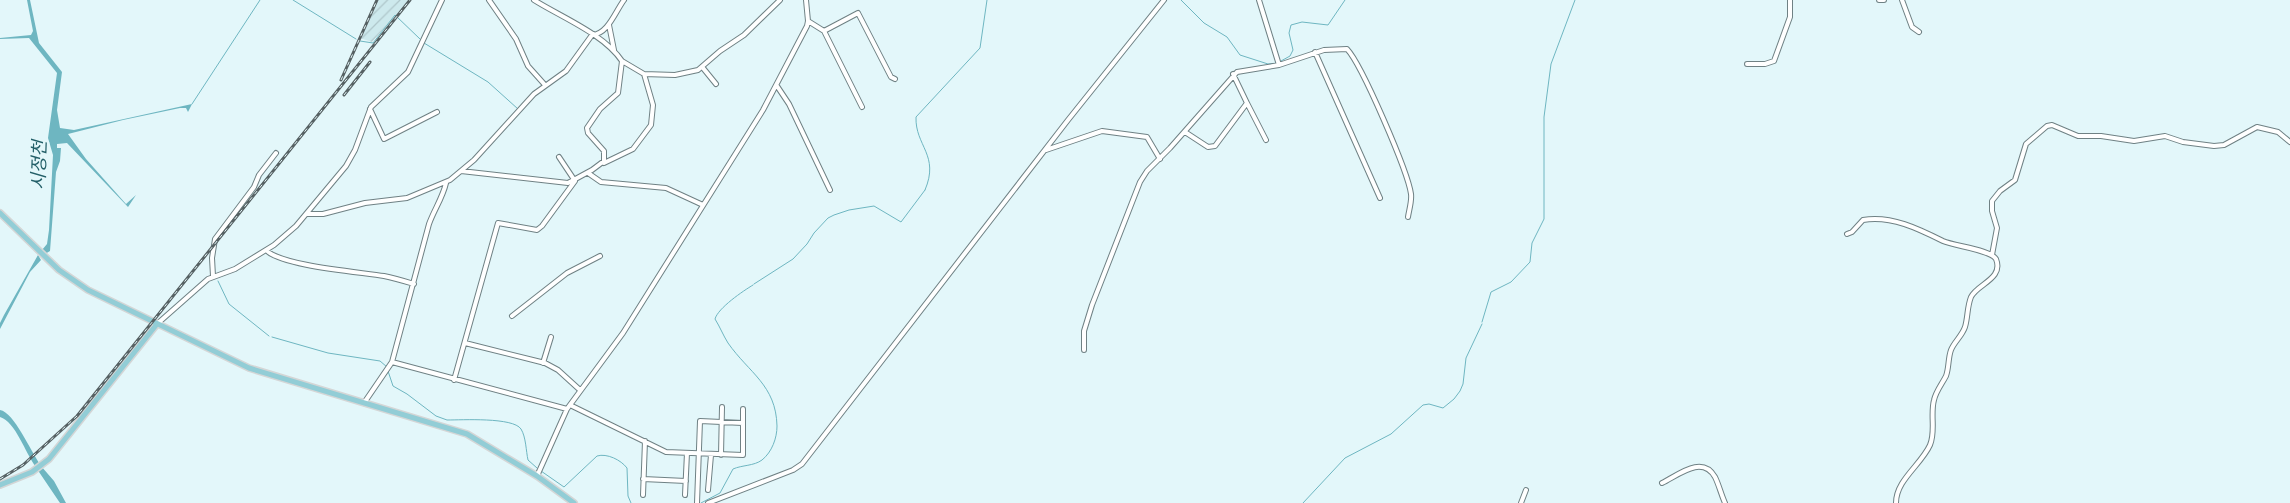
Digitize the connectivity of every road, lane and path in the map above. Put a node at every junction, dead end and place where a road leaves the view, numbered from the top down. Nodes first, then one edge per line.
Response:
1 (442, 0) edge
2 (489, 0) edge
3 (534, 0) edge
4 (624, 0) edge
5 (780, 0) edge
6 (806, 0) edge
7 (1164, 0) edge
8 (1258, 0) edge
9 (1790, 0) edge
10 (1879, 0) edge
11 (1884, 0) edge
12 (1902, 0) edge
13 (542, 2) edge
14 (609, 21) junction
15 (808, 21) junction
16 (824, 32) junction
17 (1919, 32) dead end
18 (592, 35) junction
19 (614, 52) junction
20 (1315, 52) junction
21 (622, 61) junction
22 (1747, 64) dead end
23 (1279, 65) junction
24 (703, 68) junction
25 (644, 74) junction
26 (1234, 74) junction
27 (895, 79) dead end
28 (716, 84) dead end
29 (545, 85) junction
30 (777, 86) junction
31 (1247, 103) junction
32 (862, 107) dead end
33 (370, 110) junction
34 (437, 112) dead end
35 (1185, 132) junction
36 (1266, 140) dead end
37 (2290, 142) edge
38 (1046, 150) junction
39 (276, 152) dead end
40 (559, 157) dead end
41 (1160, 159) junction
42 (602, 163) junction
43 (461, 171) junction
44 (588, 173) junction
45 (575, 181) junction
46 (446, 182) junction
47 (830, 190) dead end
48 (1380, 198) dead end
49 (703, 205) junction
50 (0, 213) edge
51 (306, 214) junction
52 (1408, 217) dead end
53 (1847, 234) dead end
54 (266, 250) junction
55 (1992, 255) junction
56 (600, 256) dead end
57 (213, 276) junction
58 (414, 284) junction
59 (512, 316) dead end
60 (157, 324) junction
61 (551, 337) dead end
62 (465, 343) junction
63 (1084, 350) dead end
64 (392, 362) junction
65 (543, 363) junction
66 (454, 380) junction
67 (580, 390) junction
68 (364, 403) junction
69 (570, 405) junction
70 (722, 407) dead end
71 (567, 409) junction
72 (743, 410) dead end
73 (721, 422) junction
74 (743, 423) junction
75 (645, 442) junction
76 (687, 453) junction
77 (699, 454) junction
78 (711, 454) junction
79 (721, 455) junction
80 (537, 476) junction
81 (643, 479) junction
82 (686, 481) junction
83 (1662, 483) dead end
84 (0, 485) edge
85 (708, 490) dead end
86 (1526, 490) dead end
87 (642, 495) dead end
88 (685, 495) dead end
89 (574, 503) edge
90 (698, 503) edge
91 (708, 503) edge
92 (1521, 503) edge
93 (1725, 503) edge
94 (1896, 503) edge

1 - 33 street
2 - 29 street
3 - 13 street
4 - 14 street
5 - 24 street
6 - 15 street
7 - 38 street
8 - 23 street
9 - 22 street
10 - 11 street
12 - 17 street
13 - 18 street
14 - 18 street
14 - 19 street
15 - 16 street
15 - 30 street
16 - 27 street
16 - 32 street
18 - 19 street
18 - 29 street
19 - 21 street
20 - 23 street
20 - 48 street
20 - 52 street
21 - 25 street
21 - 42 street
23 - 26 street
24 - 25 street
24 - 28 street
25 - 42 street
26 - 31 street
26 - 35 street
29 - 43 street
30 - 47 street
30 - 49 street
31 - 35 street
31 - 36 street
33 - 34 street
33 - 51 street
35 - 41 street
37 - 55 street
38 - 41 street
38 - 91 street
39 - 57 street
40 - 45 street
41 - 63 street
42 - 44 street
43 - 45 street
43 - 46 street
44 - 45 street
44 - 49 street
45 - 62 street
46 - 51 street
46 - 58 street
49 - 67 street
50 - 60 main road
51 - 54 street
53 - 55 street
54 - 57 street
54 - 58 street
55 - 94 street
56 - 59 street
57 - 60 street
58 - 64 street
60 - 68 main road
60 - 84 main road
61 - 65 street
62 - 65 street
62 - 66 street
64 - 66 street
64 - 68 street
65 - 67 street
66 - 71 street
67 - 69 street
68 - 80 main road
69 - 71 street
69 - 75 street
70 - 73 street
71 - 80 street
72 - 74 street
73 - 74 street
73 - 77 street
73 - 79 street
74 - 79 street
75 - 76 street
75 - 81 street
76 - 77 street
76 - 82 street
77 - 78 street
77 - 90 street
78 - 79 street
78 - 85 street
80 - 89 main road
81 - 82 street
81 - 87 street
82 - 88 street
83 - 93 street
86 - 92 street

